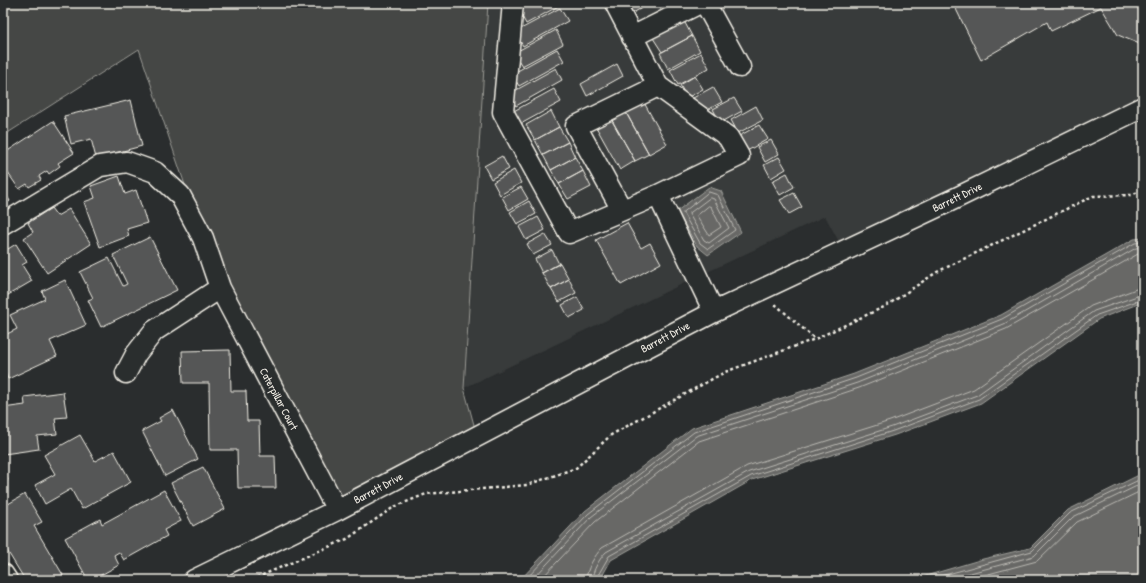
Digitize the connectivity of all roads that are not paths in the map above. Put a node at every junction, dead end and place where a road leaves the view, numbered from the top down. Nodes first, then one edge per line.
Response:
1 (512, 3) edge
2 (615, 3) edge
3 (700, 3) edge
4 (704, 3) edge
5 (632, 37) junction
6 (740, 67) dead end
7 (658, 86) junction
8 (1143, 107) edge
9 (658, 195) junction
10 (622, 210) junction
11 (3, 224) edge
12 (220, 288) junction
13 (714, 312) junction
14 (126, 373) dead end
15 (337, 510) junction
16 (3, 574) edge
17 (7, 580) edge
18 (194, 580) edge

1 - 10 street
2 - 5 street
3 - 5 street
4 - 6 street
5 - 7 street
7 - 9 street
7 - 10 street
8 - 13 street, Barrett Drive
9 - 10 street
9 - 13 street
11 - 12 street, Caterpillar Court
12 - 14 street
12 - 15 street, Caterpillar Court
13 - 15 street, Barrett Drive
15 - 18 street, Barrett Drive
16 - 17 street

